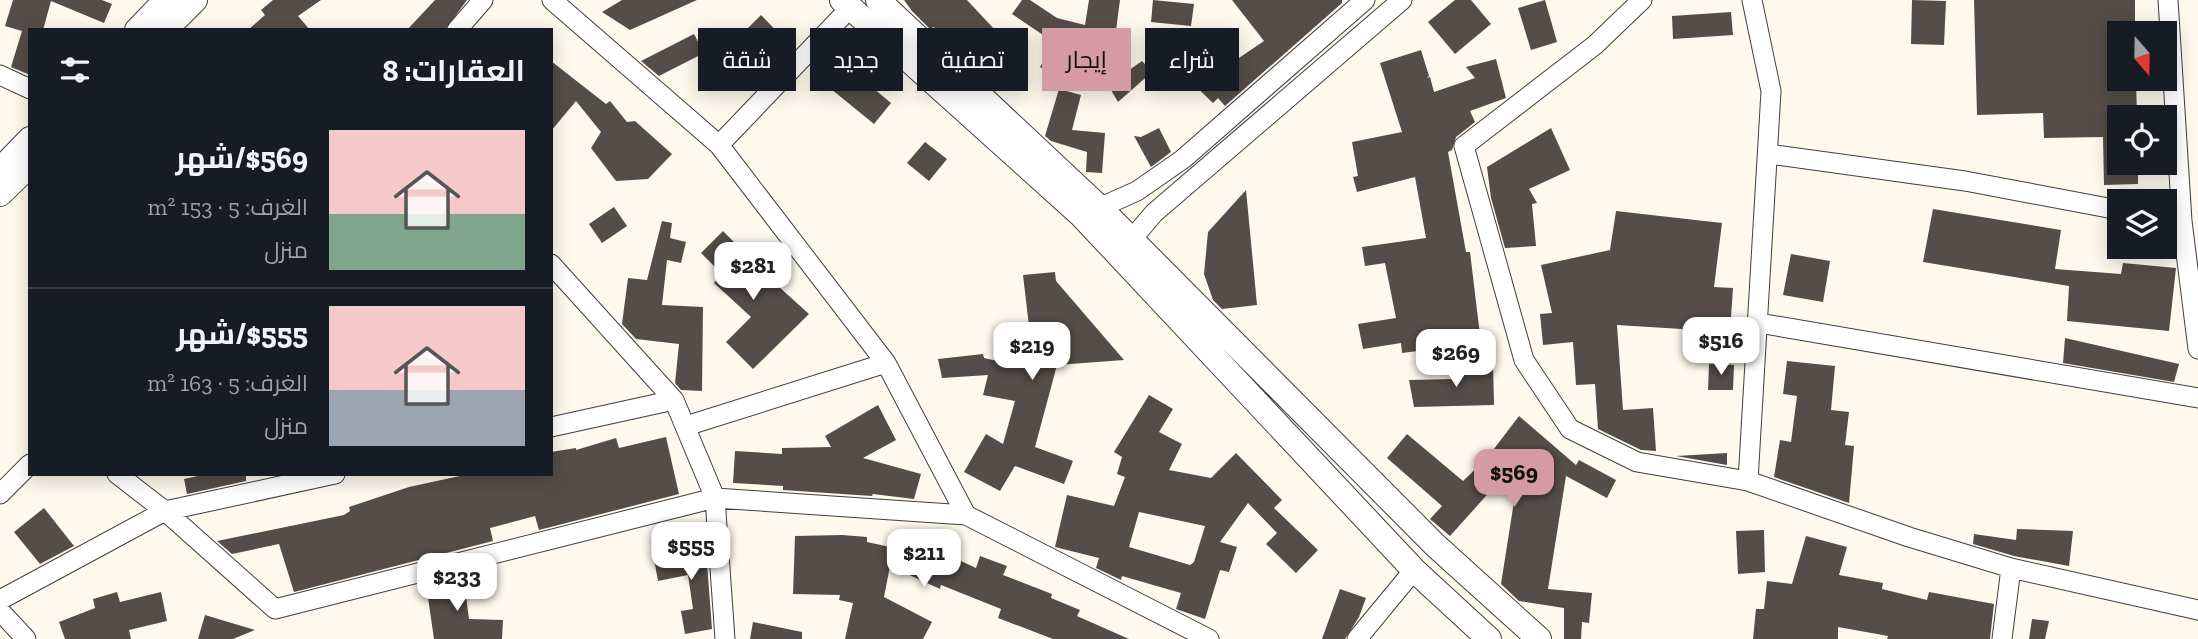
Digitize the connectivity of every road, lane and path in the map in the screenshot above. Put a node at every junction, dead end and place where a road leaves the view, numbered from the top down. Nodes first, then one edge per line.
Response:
1 (166, 0) edge
2 (195, 0) edge
3 (483, 0) edge
4 (552, 0) edge
5 (878, 0) edge
6 (1365, 0) edge
7 (1402, 0) edge
8 (1642, 0) edge
9 (1752, 0) edge
10 (2168, 0) edge
11 (846, 4) edge
12 (139, 28) edge
13 (167, 28) edge
14 (459, 28) edge
15 (0, 75) edge
16 (28, 88) edge
17 (28, 141) edge
18 (719, 145) junction
19 (1769, 154) junction
20 (28, 167) edge
21 (0, 170) edge
22 (2172, 189) edge
23 (0, 194) edge
24 (2107, 207) edge
25 (1091, 212) junction
26 (2177, 241) edge
27 (1128, 249) junction
28 (553, 266) edge
29 (1759, 323) junction
30 (2198, 349) edge
31 (886, 363) junction
32 (2198, 398) edge
33 (674, 400) junction
34 (686, 426) junction
35 (553, 427) edge
36 (28, 466) edge
37 (120, 476) edge
38 (326, 476) edge
39 (1748, 481) junction
40 (0, 494) edge
41 (715, 498) junction
42 (165, 511) junction
43 (966, 515) junction
44 (2011, 568) junction
45 (1414, 570) junction
46 (0, 600) edge
47 (2198, 610) edge
48 (0, 611) edge
49 (26, 639) edge
50 (725, 639) edge
51 (1209, 639) edge
52 (1357, 639) edge
53 (1489, 639) edge
54 (1539, 639) edge
55 (2002, 639) edge

1 - 12 street
2 - 13 street
3 - 14 street
4 - 18 street
5 - 25 street
6 - 25 street
7 - 27 street
8 - 39 street
9 - 19 street
10 - 22 street
11 - 18 street
11 - 25 street
15 - 16 street
17 - 21 street
18 - 31 street
19 - 24 street
19 - 29 street
20 - 23 street
25 - 27 street
26 - 30 street
27 - 45 street
27 - 54 street
28 - 33 street
29 - 32 street
29 - 39 street
31 - 34 street
31 - 43 street
33 - 34 street
33 - 35 street
34 - 41 street
36 - 40 street
37 - 42 street
38 - 42 street
39 - 44 street
41 - 42 street
41 - 43 street
41 - 50 street
42 - 46 street
43 - 51 street
44 - 47 street
44 - 55 street
45 - 52 street
45 - 53 street
48 - 49 street

